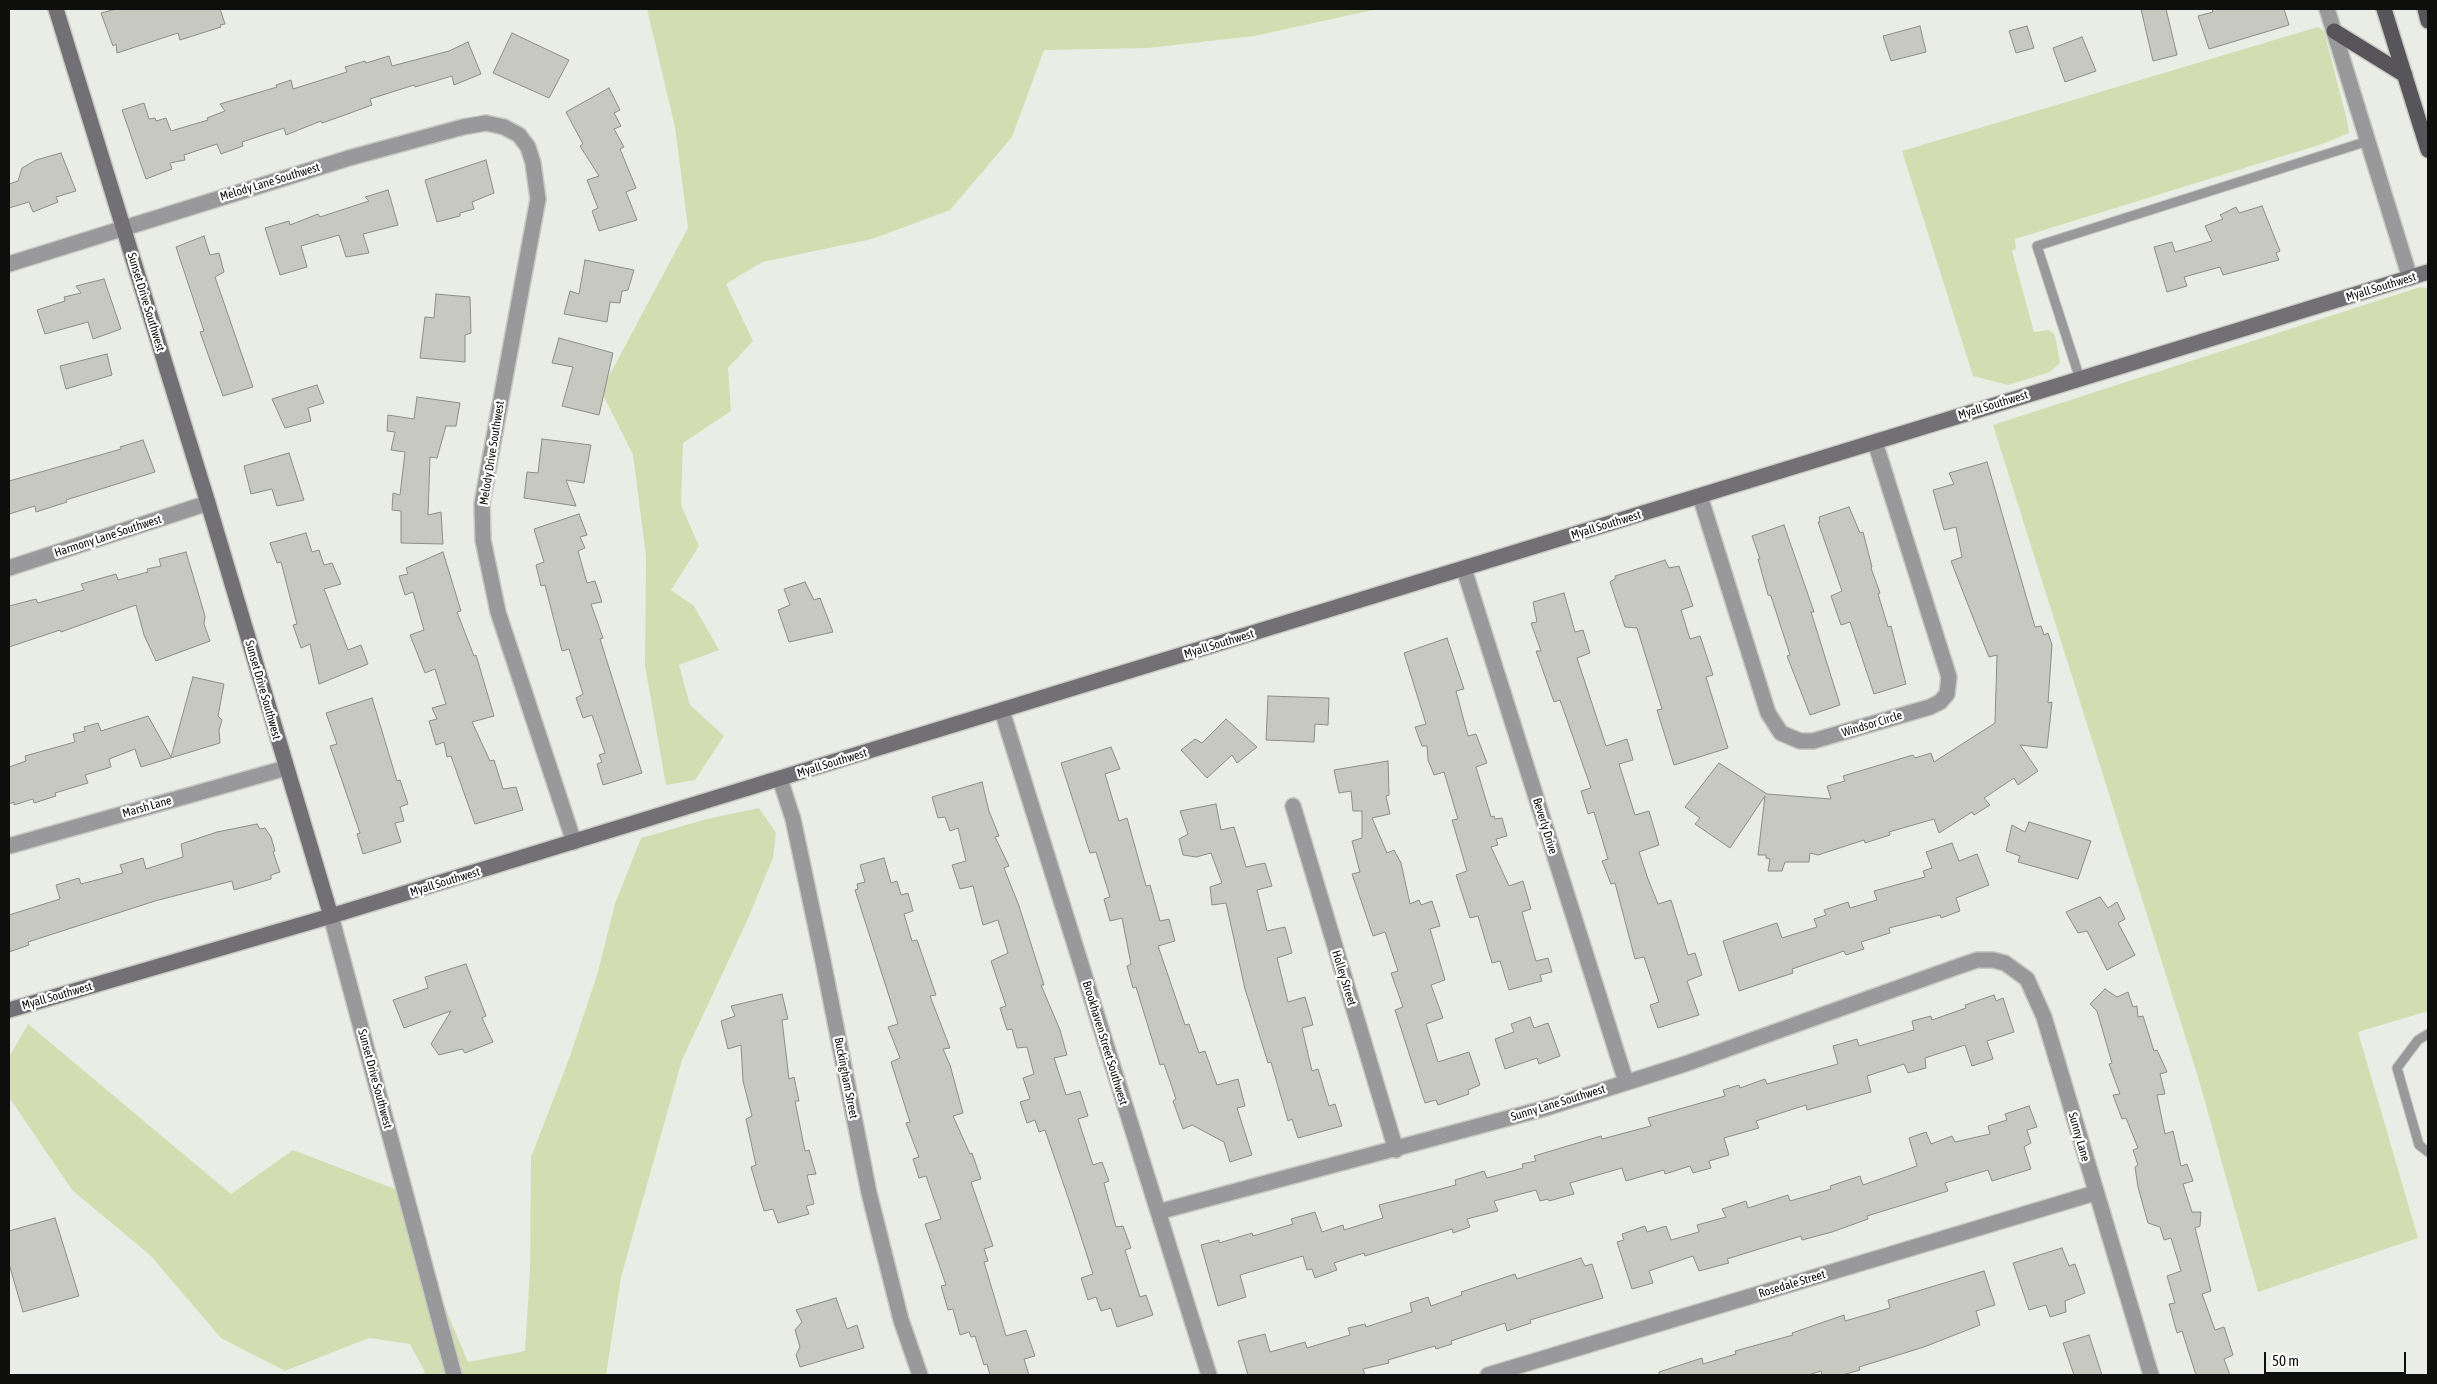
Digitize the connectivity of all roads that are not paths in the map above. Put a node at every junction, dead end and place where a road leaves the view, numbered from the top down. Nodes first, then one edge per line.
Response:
1 (56, 9) edge
2 (2327, 9) edge
3 (2384, 9) edge
4 (2425, 9) edge
5 (2428, 20) edge
6 (2334, 31) junction
7 (2405, 75) junction
8 (2368, 141) junction
9 (527, 146) joint
10 (2428, 150) edge
11 (122, 228) junction
12 (9, 264) edge
13 (2428, 272) edge
14 (2410, 278) junction
15 (2080, 379) junction
16 (1875, 442) junction
17 (1700, 496) junction
18 (208, 503) junction
19 (9, 568) edge
20 (1464, 569) junction
21 (1002, 711) junction
22 (286, 768) junction
23 (780, 779) junction
24 (1293, 806) dead end
25 (574, 842) junction
26 (9, 846) edge
27 (331, 916) junction
28 (1951, 969) joint
29 (9, 1010) edge
30 (2428, 1034) edge
31 (1626, 1082) junction
32 (1396, 1150) junction
33 (2428, 1152) edge
34 (2095, 1193) junction
35 (1158, 1212) junction
36 (454, 1375) edge
37 (920, 1375) edge
38 (1209, 1375) edge
39 (1488, 1375) edge
40 (2151, 1375) edge

1 - 11 street, Sunset Drive Southwest
2 - 6 street
3 - 7 main road
4 - 5 main road
6 - 7 main road
6 - 8 street
7 - 10 main road
8 - 14 street
8 - 15 lane
9 - 11 street, Melody Lane Southwest
9 - 25 street, Melody Drive Southwest
11 - 12 street, Melody Lane Southwest
11 - 18 street, Sunset Drive Southwest
13 - 14 street, Myall Southwest
14 - 15 street, Myall Southwest
15 - 16 street, Myall Southwest
16 - 17 street, Myall Southwest
16 - 17 street, Windsor Circle
17 - 20 street, Myall Southwest
18 - 19 street, Harmony Lane Southwest
18 - 22 street, Sunset Drive Southwest
20 - 21 street, Myall Southwest
20 - 31 street, Beverly Drive
21 - 23 street, Myall Southwest
21 - 35 street, Brookhaven Street Southwest
22 - 26 street, Marsh Lane
22 - 27 street, Sunset Drive Southwest
23 - 25 street, Myall Southwest
23 - 37 street, Buckingham Street
24 - 32 street, Holley Street
25 - 27 street, Myall Southwest
27 - 29 street, Myall Southwest
27 - 36 street, Sunset Drive Southwest
28 - 31 street, Sunny Lane Southwest
28 - 34 street, Sunny Lane
30 - 33 lane
31 - 32 street, Sunny Lane Southwest
32 - 35 street, Sunny Lane Southwest
34 - 39 street, Rosedale Street
34 - 40 street, Sunny Lane
35 - 38 street, Brookhaven Street Southwest

